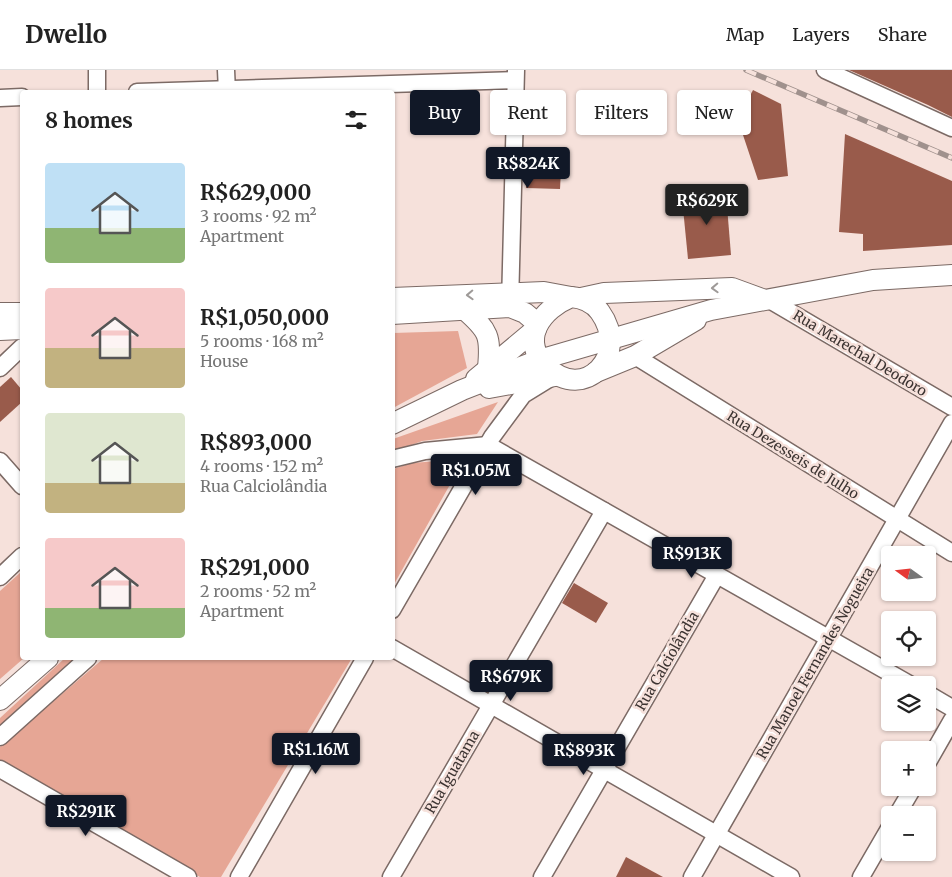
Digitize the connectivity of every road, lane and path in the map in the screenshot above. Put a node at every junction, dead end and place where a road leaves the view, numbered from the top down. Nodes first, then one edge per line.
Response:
1 (96, 70) edge
2 (226, 70) edge
3 (825, 70) edge
4 (516, 75) edge
5 (356, 88) edge
6 (97, 90) edge
7 (226, 90) edge
8 (269, 90) edge
9 (20, 97) edge
10 (0, 98) edge
11 (952, 128) edge
12 (952, 274) edge
13 (576, 297) junction
14 (395, 298) edge
15 (765, 299) junction
16 (510, 301) junction
17 (465, 310) junction
18 (711, 310) junction
19 (0, 313) edge
20 (20, 313) edge
21 (395, 314) edge
22 (537, 327) junction
23 (20, 329) edge
24 (0, 330) edge
25 (611, 337) junction
26 (20, 349) edge
27 (635, 356) junction
28 (539, 360) junction
29 (0, 368) edge
30 (488, 368) junction
31 (596, 372) junction
32 (555, 376) junction
33 (462, 390) junction
34 (952, 407) edge
35 (395, 423) edge
36 (952, 423) edge
37 (488, 445) junction
38 (395, 458) edge
39 (0, 461) edge
40 (20, 484) edge
41 (604, 511) junction
42 (896, 520) junction
43 (952, 553) edge
44 (20, 558) edge
45 (717, 575) junction
46 (0, 576) edge
47 (395, 605) edge
48 (829, 638) junction
49 (395, 650) edge
50 (46, 660) edge
51 (86, 660) edge
52 (364, 660) edge
53 (895, 676) edge
54 (936, 699) edge
55 (0, 700) edge
56 (491, 705) junction
57 (952, 708) edge
58 (952, 720) edge
59 (0, 737) edge
60 (936, 748) edge
61 (0, 769) edge
62 (604, 770) junction
63 (717, 834) junction
64 (881, 843) edge
65 (188, 877) edge
66 (239, 877) edge
67 (391, 877) edge
68 (542, 877) edge
69 (692, 877) edge
70 (791, 877) edge
71 (861, 877) edge

1 - 6 street
2 - 7 street
3 - 11 street
4 - 5 street
4 - 16 street
5 - 8 street
9 - 10 street
12 - 15 main road
15 -> 13 main road
13 - 16 main road
13 - 22 main road
13 - 25 main road
16 -> 14 main road
15 - 18 main road
15 - 34 street, Rua Marechal Deodoro
16 - 17 main road
16 - 22 main road
17 - 21 main road
17 - 30 main road
18 - 25 main road
18 - 27 main road
19 - 20 main road
22 - 28 main road
22 - 30 main road
23 - 24 main road
25 - 28 main road
25 - 31 main road
26 - 29 street
27 - 31 main road
27 - 42 street, Rua Dezesseis de Julho
28 - 32 main road
28 - 33 main road
30 - 33 main road
31 - 32 main road
32 - 33 main road
32 - 37 street
33 - 35 main road
36 - 42 street, Rua Manoel Fernandes Nogueira
37 - 38 street
37 - 41 street
37 - 47 street
39 - 40 street
41 - 45 street
41 - 56 street, Rua Iguatama
42 - 43 street, Rua Dezesseis de Julho
42 - 48 street, Rua Manoel Fernandes Nogueira
44 - 46 street
45 - 48 street
45 - 62 street, Rua Calciolândia
48 - 53 street
48 - 63 street, Rua Manoel Fernandes Nogueira
49 - 56 street
50 - 55 main road
51 - 59 street
52 - 66 street
54 - 57 street
56 - 62 street
56 - 67 street, Rua Iguatama
58 - 60 street
61 - 65 street
62 - 63 street
62 - 68 street, Rua Calciolândia
63 - 69 street, Rua Manoel Fernandes Nogueira
63 - 70 street
64 - 71 street

